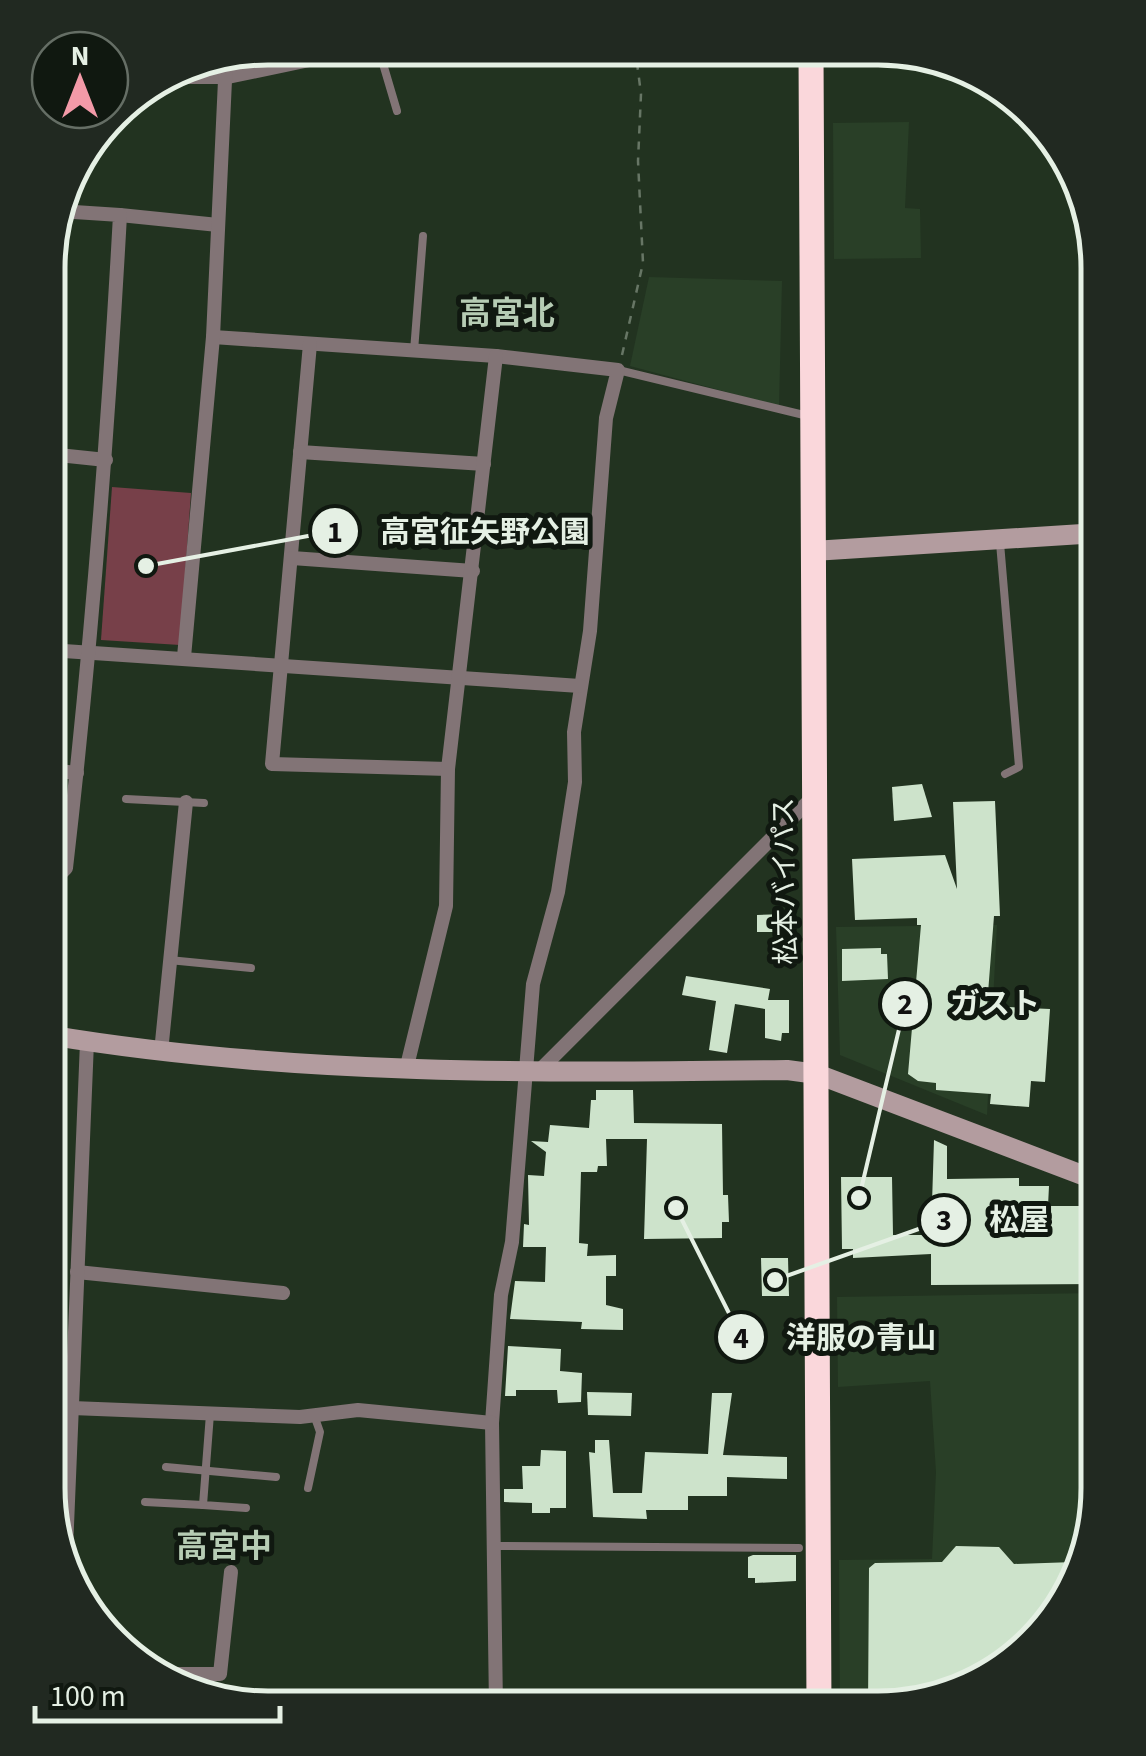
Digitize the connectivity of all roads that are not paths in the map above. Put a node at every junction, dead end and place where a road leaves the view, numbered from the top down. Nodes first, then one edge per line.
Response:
1 (285, 65) edge
2 (383, 65) edge
3 (811, 65) edge
4 (227, 69) edge
5 (200, 77) edge
6 (228, 77) junction
7 (397, 110) dead end
8 (73, 213) edge
9 (120, 216) junction
10 (218, 225) junction
11 (423, 236) dead end
12 (213, 337) junction
13 (310, 344) junction
14 (414, 351) junction
15 (496, 356) junction
16 (618, 370) junction
17 (812, 416) junction
18 (300, 452) junction
19 (65, 456) edge
20 (106, 460) junction
21 (484, 464) junction
22 (1081, 534) edge
23 (1000, 539) junction
24 (812, 551) junction
25 (292, 558) junction
26 (473, 570) junction
27 (65, 650) edge
28 (88, 651) junction
29 (184, 657) junction
30 (282, 663) junction
31 (462, 676) junction
32 (580, 686) junction
33 (448, 769) junction
34 (65, 772) edge
35 (77, 773) junction
36 (1005, 774) dead end
37 (814, 796) junction
38 (126, 799) dead end
39 (186, 802) junction
40 (204, 803) dead end
41 (65, 869) edge
42 (169, 960) junction
43 (251, 968) dead end
44 (65, 1039) edge
45 (87, 1042) junction
46 (161, 1052) junction
47 (406, 1070) junction
48 (532, 1073) junction
49 (817, 1074) junction
50 (1081, 1174) edge
51 (77, 1272) junction
52 (283, 1293) dead end
53 (72, 1408) junction
54 (210, 1414) junction
55 (314, 1415) junction
56 (492, 1423) junction
57 (166, 1467) dead end
58 (206, 1470) junction
59 (276, 1477) dead end
60 (308, 1488) dead end
61 (145, 1502) dead end
62 (203, 1506) junction
63 (246, 1508) dead end
64 (67, 1517) edge
65 (494, 1546) junction
66 (799, 1548) dead end
67 (230, 1572) dead end
68 (186, 1674) edge
69 (496, 1691) edge
70 (818, 1691) edge

1 - 6 street
2 - 7 lane
3 - 17 highway, 松本バイパス
4 - 6 street
5 - 6 street
6 - 10 street
8 - 9 street
9 - 10 street
9 - 20 street
10 - 12 street
11 - 14 lane
12 - 13 street
12 - 29 street
13 - 14 street
13 - 18 street
14 - 15 street
15 - 16 street
15 - 21 street
16 - 17 lane
16 - 32 street
17 - 24 highway, 松本バイパス
18 - 21 street
18 - 25 street
19 - 20 street
20 - 28 street
21 - 26 street
22 - 23 street
23 - 24 street
23 - 36 lane
24 - 37 highway, 松本バイパス
25 - 26 street
25 - 30 street
26 - 31 street
27 - 28 street
28 - 29 street
28 - 35 street
29 - 30 street
30 - 31 street
30 - 33 street
31 - 32 street
31 - 33 street
32 - 48 street
33 - 47 street
34 - 35 street
35 - 41 street
37 - 48 street
37 - 49 highway, 松本バイパス
38 - 39 lane
39 - 40 lane
39 - 42 street
42 - 43 lane
42 - 46 street
44 - 45 street
45 - 46 street
45 - 51 street
46 - 47 street
47 - 48 street
48 - 49 street
48 - 56 street
49 - 50 street
49 - 70 highway, 松本バイパス
51 - 52 street
51 - 53 street
53 - 54 street
53 - 64 street
54 - 55 street
54 - 58 lane
55 - 56 street
55 - 60 lane
56 - 65 street
57 - 58 lane
58 - 59 lane
58 - 62 lane
61 - 62 lane
62 - 63 lane
65 - 66 lane
65 - 69 street
67 - 68 street

